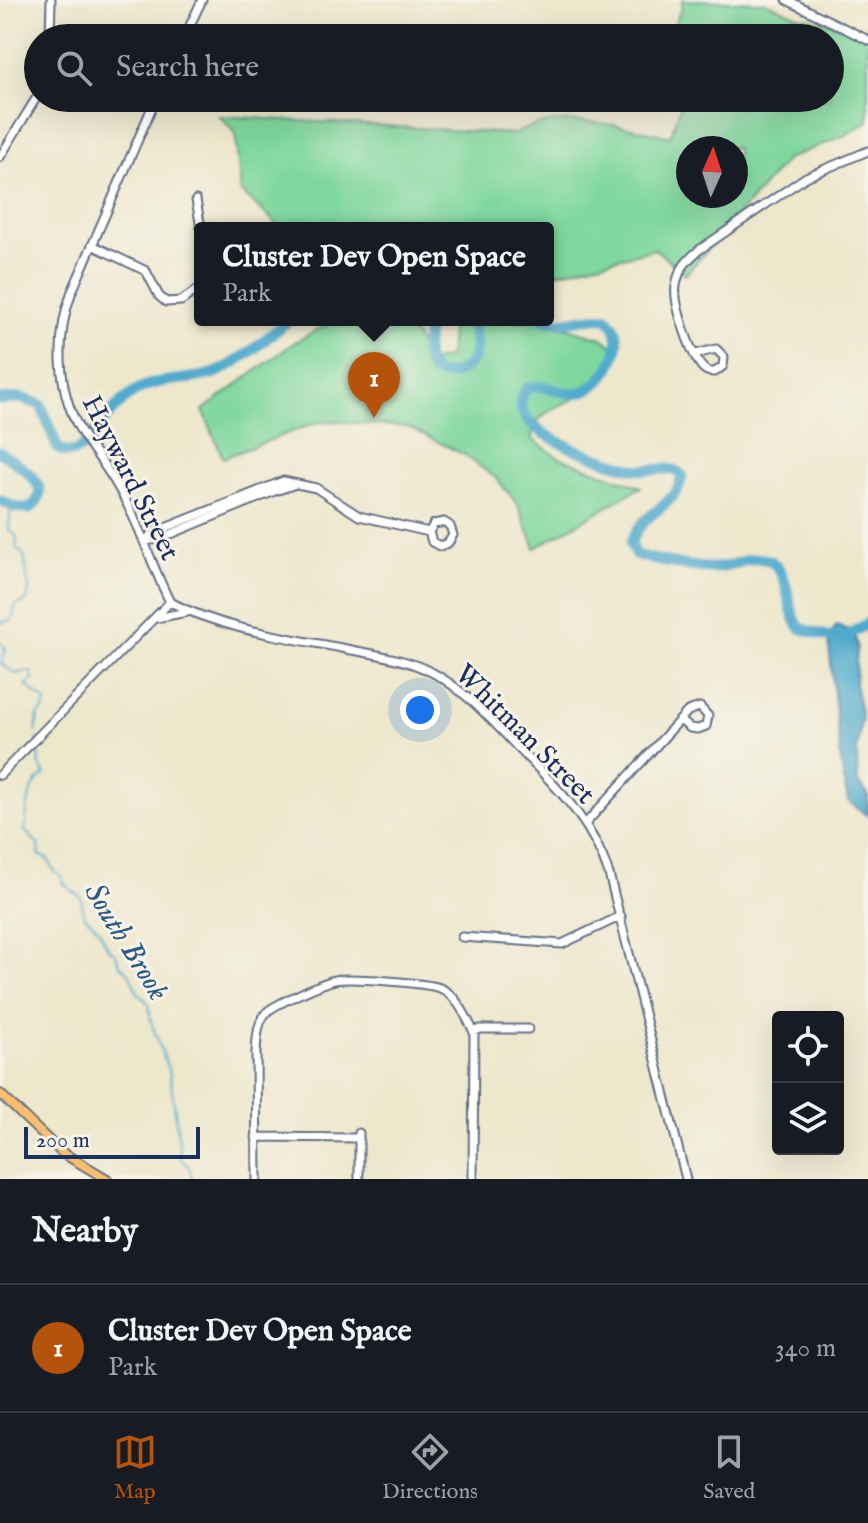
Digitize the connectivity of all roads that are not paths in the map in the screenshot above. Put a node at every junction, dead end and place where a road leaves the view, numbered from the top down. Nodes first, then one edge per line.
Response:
1 (51, 0) edge
2 (202, 0) edge
3 (787, 0) edge
4 (50, 24) edge
5 (191, 24) edge
6 (836, 24) edge
7 (844, 28) edge
8 (868, 40) edge
9 (28, 112) edge
10 (150, 112) edge
11 (868, 151) edge
12 (0, 157) edge
13 (196, 200) dead end
14 (200, 222) edge
15 (92, 245) junction
16 (194, 292) edge
17 (696, 354) dead end
18 (429, 532) dead end
19 (144, 541) junction
20 (170, 602) junction
21 (189, 612) junction
22 (156, 618) junction
23 (680, 720) dead end
24 (0, 775) edge
25 (586, 823) junction
26 (621, 916) junction
27 (462, 937) dead end
28 (528, 1029) dead end
29 (474, 1032) junction
30 (0, 1094) edge
31 (256, 1137) junction
32 (93, 1176) edge
33 (107, 1179) edge
34 (257, 1179) edge
35 (359, 1179) edge
36 (473, 1179) edge
37 (686, 1179) edge

1 - 4 street
2 - 5 street
3 - 6 street
7 - 8 street
9 - 12 street
10 - 15 street, Hayward Street
11 - 17 street
13 - 14 street
15 - 16 street
15 - 19 street, Hayward Street
18 - 19 street
19 - 20 street, Hayward Street
20 - 21 street, Whitman Street
20 - 22 street, Hayward Street
21 - 22 street
21 - 25 street, Whitman Street
22 - 24 street, Hayward Street
23 - 25 street
25 - 26 street, Whitman Street
26 - 27 street
26 - 37 street, Whitman Street
28 - 29 street
29 - 31 street
29 - 36 street
30 - 32 main road
31 - 34 street
31 - 35 street
32 - 33 main road

